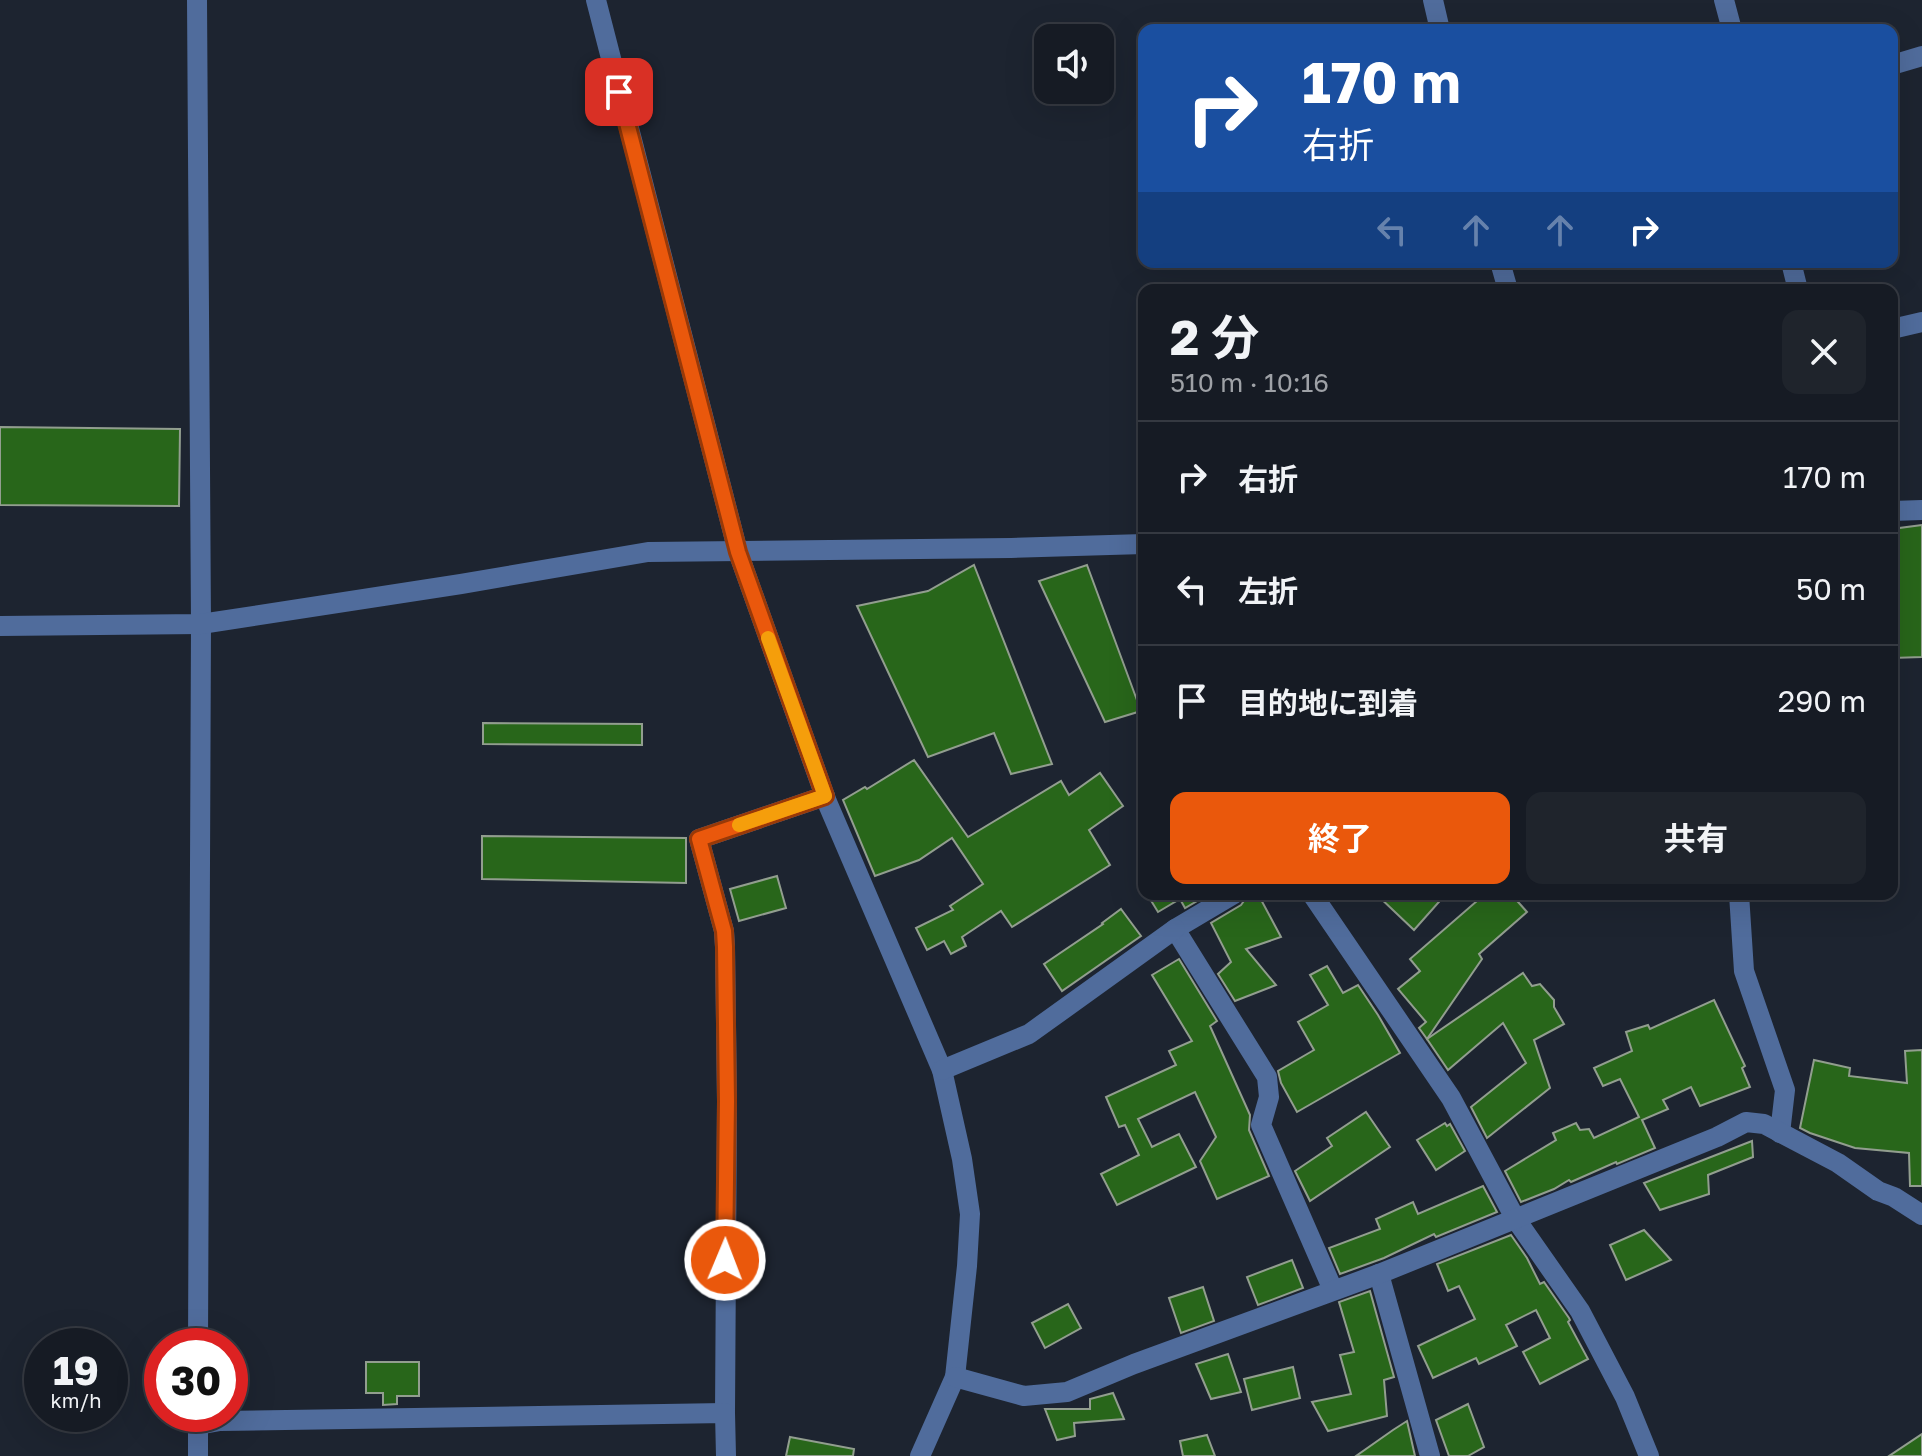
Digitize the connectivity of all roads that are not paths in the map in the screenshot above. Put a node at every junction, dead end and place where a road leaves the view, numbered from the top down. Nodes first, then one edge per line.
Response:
1 (197, 0) edge
2 (596, 0) edge
3 (1433, 0) edge
4 (1724, 0) edge
5 (1439, 24) edge
6 (1730, 24) edge
7 (1922, 56) edge
8 (1898, 63) edge
9 (1922, 322) edge
10 (1898, 328) edge
11 (1922, 510) edge
12 (1898, 511) edge
13 (1138, 544) edge
14 (738, 552) junction
15 (201, 624) junction
16 (0, 626) edge
17 (825, 796) junction
18 (1224, 900) edge
19 (1316, 900) edge
20 (1739, 900) edge
21 (1175, 929) junction
22 (942, 1070) junction
23 (1780, 1133) junction
24 (1922, 1215) edge
25 (1515, 1218) junction
26 (1379, 1274) junction
27 (1333, 1290) junction
28 (198, 1328) edge
29 (955, 1377) junction
30 (725, 1413) junction
31 (248, 1421) edge
32 (198, 1432) edge
33 (198, 1456) edge
34 (726, 1456) edge
35 (920, 1456) edge
36 (1430, 1456) edge
37 (1649, 1456) edge

1 - 15 street
2 - 14 street
3 - 5 street
4 - 6 street
7 - 8 street
9 - 10 street
11 - 12 street
13 - 14 street
14 - 15 street
14 - 17 street
15 - 16 street
15 - 28 street
17 - 22 street
17 - 30 street
18 - 21 street
19 - 25 street
20 - 23 street
21 - 22 street
21 - 27 street
22 - 29 street
23 - 24 street
23 - 25 street
25 - 26 street
25 - 37 street
26 - 27 street
26 - 36 street
27 - 29 street
29 - 35 street
30 - 31 street
30 - 34 street
32 - 33 street

